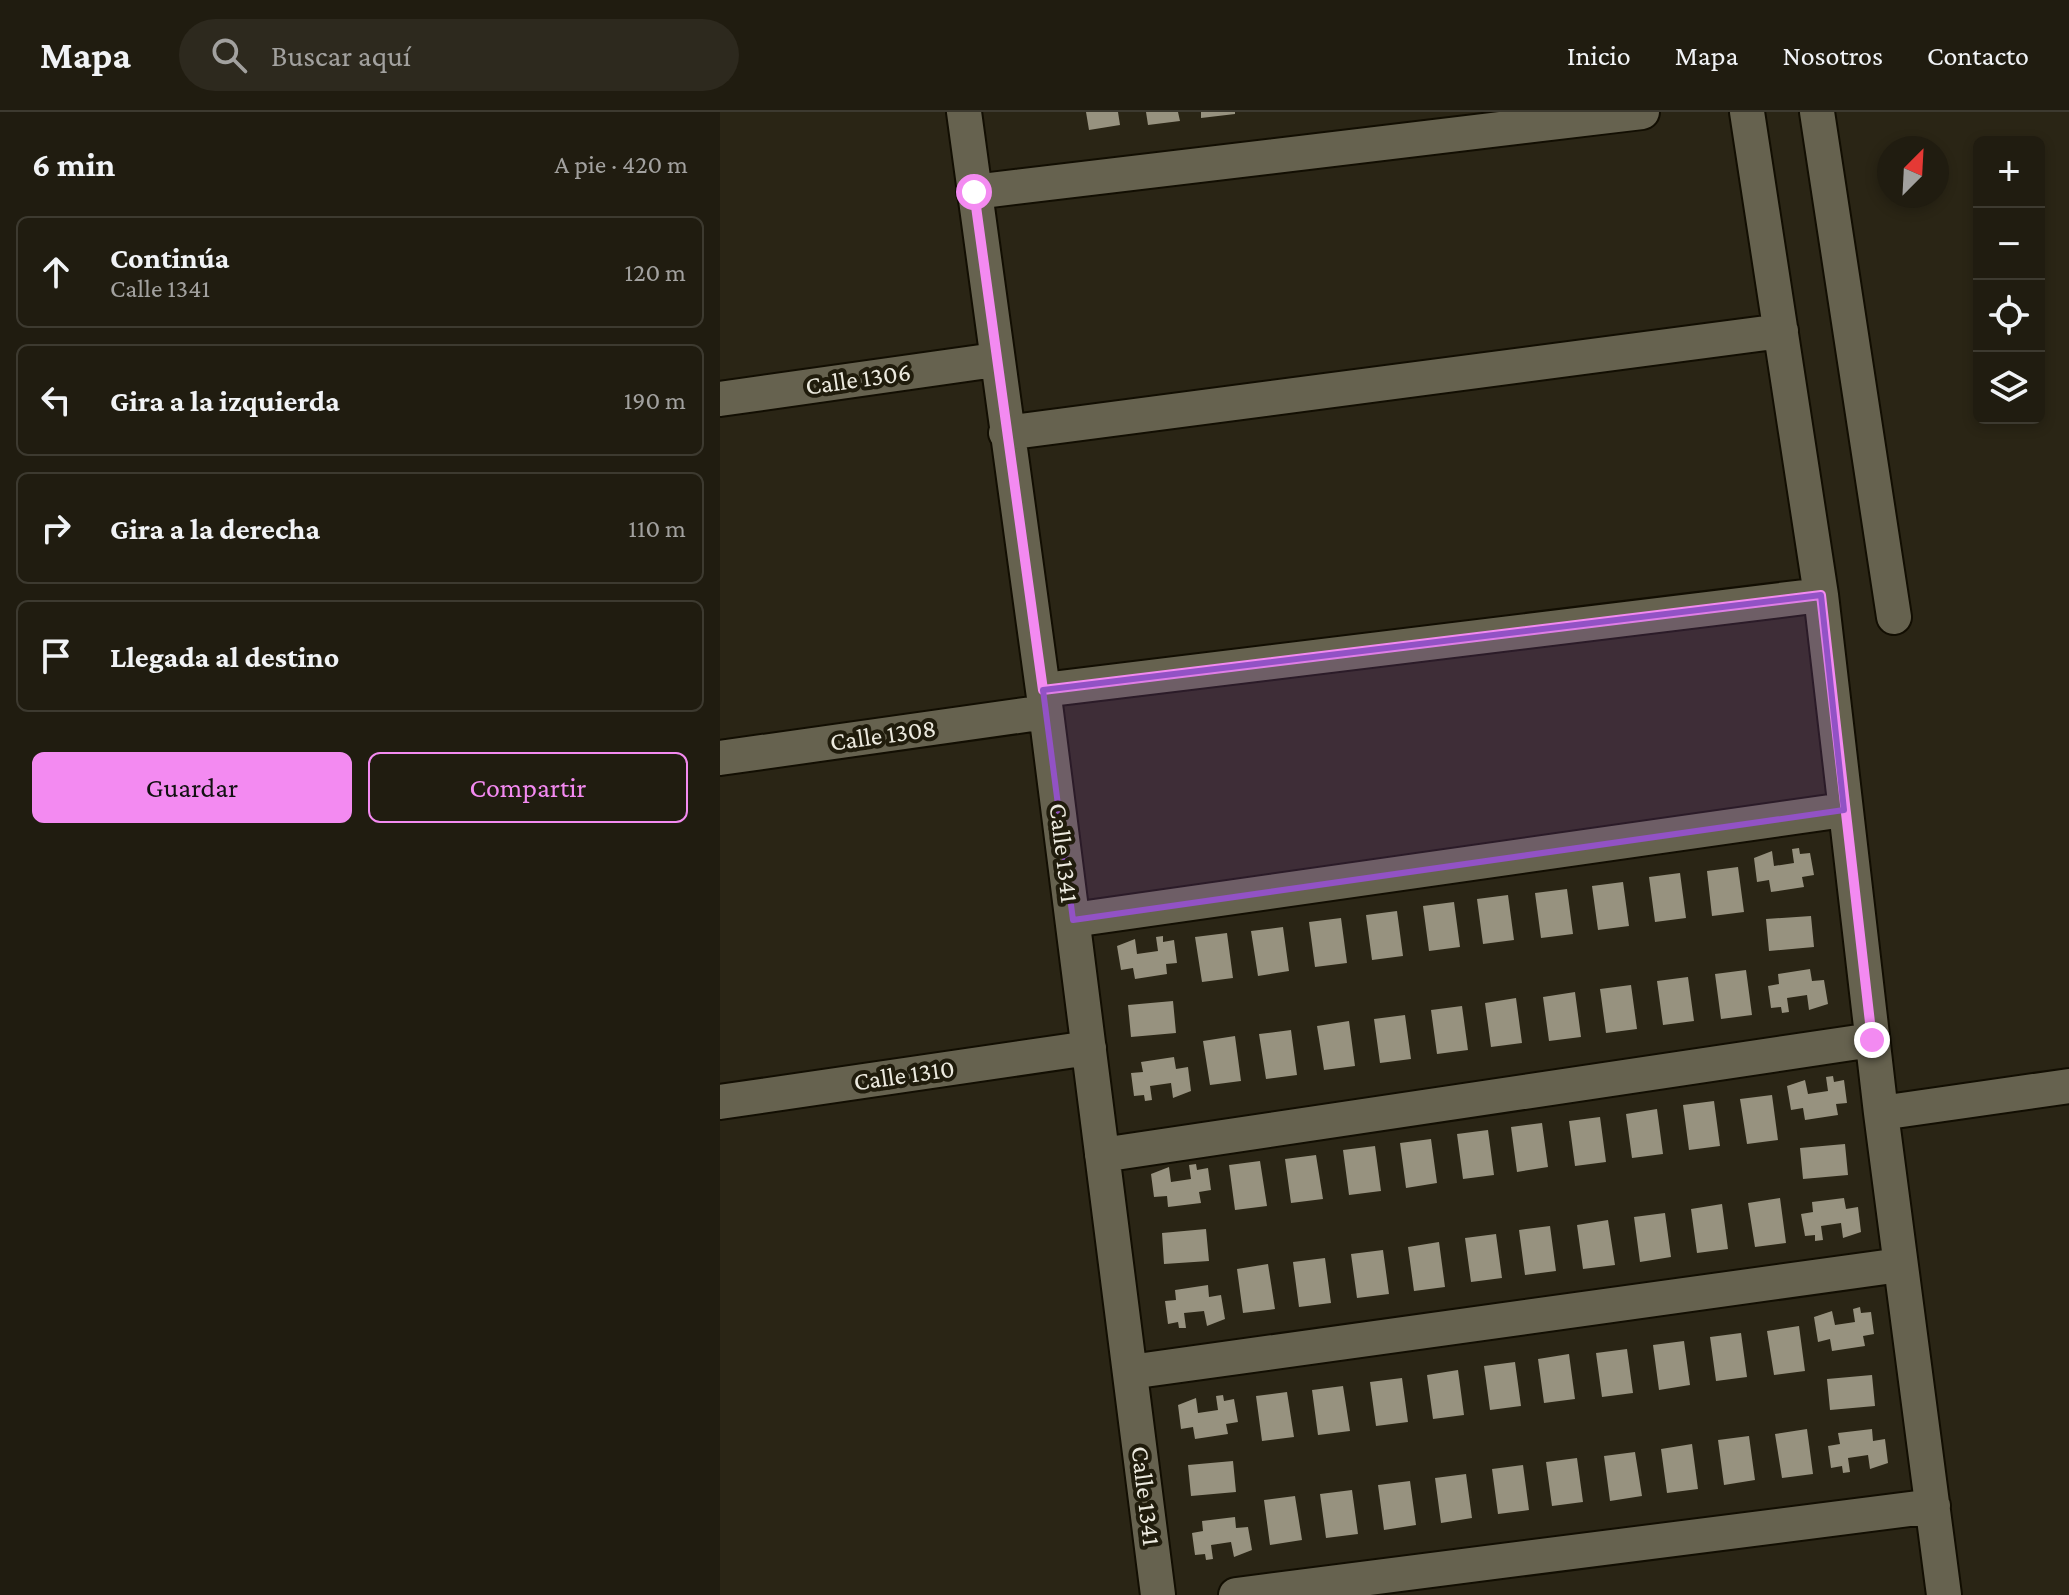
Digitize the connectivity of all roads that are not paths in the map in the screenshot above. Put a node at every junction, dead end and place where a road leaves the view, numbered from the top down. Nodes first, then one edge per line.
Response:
1 (964, 112) edge
2 (1642, 112) edge
3 (1747, 112) edge
4 (1817, 112) edge
5 (974, 192) junction
6 (1781, 331) junction
7 (995, 360) junction
8 (720, 399) edge
9 (1006, 433) junction
10 (1821, 595) junction
11 (1894, 617) dead end
12 (1045, 701) junction
13 (720, 758) edge
14 (1844, 810) junction
15 (1073, 920) junction
16 (1872, 1040) junction
17 (1089, 1048) junction
18 (2069, 1086) edge
19 (720, 1102) edge
20 (1881, 1113) junction
21 (1102, 1155) junction
22 (1900, 1265) junction
23 (1130, 1372) junction
24 (1933, 1506) junction
25 (1158, 1595) edge
26 (1236, 1595) edge
27 (1944, 1595) edge

1 - 5 street, Calle 1341
2 - 5 street
3 - 6 street
4 - 11 street
5 - 7 street, Calle 1341
6 - 9 street
6 - 10 street
7 - 8 street, Calle 1306
7 - 9 street, Calle 1341
9 - 12 street, Calle 1341
10 - 12 street, Calle 1308
10 - 14 street
12 - 13 street, Calle 1308
12 - 15 street, Calle 1341
14 - 15 street
14 - 16 street
15 - 17 street, Calle 1341
16 - 20 street
16 - 21 street
17 - 19 street, Calle 1310
17 - 21 street, Calle 1341
18 - 20 street
20 - 22 street
21 - 23 street, Calle 1341
22 - 23 street
22 - 24 street
23 - 25 street, Calle 1341
24 - 26 street
24 - 27 street

